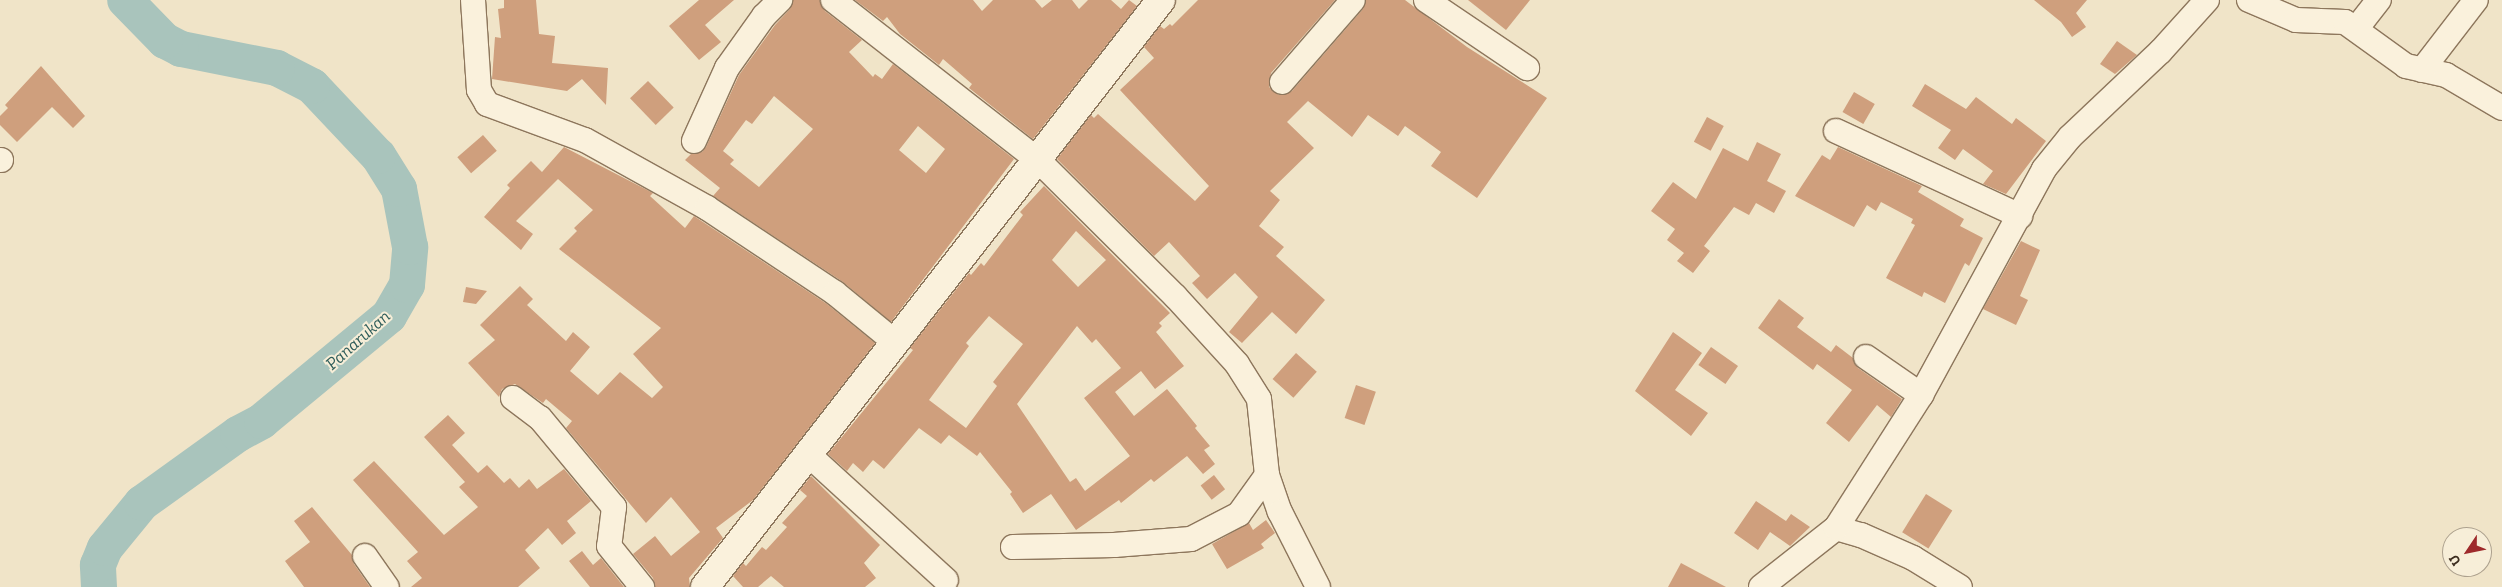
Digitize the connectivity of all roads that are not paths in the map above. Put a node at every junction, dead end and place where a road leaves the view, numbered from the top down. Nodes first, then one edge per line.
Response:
1 (473, 0) edge
2 (780, 0) edge
3 (833, 0) edge
4 (1160, 0) edge
5 (1353, 0) edge
6 (1426, 0) edge
7 (2207, 0) edge
8 (2249, 0) edge
9 (2379, 0) edge
10 (2476, 0) edge
11 (2356, 29) junction
12 (1527, 68) dead end
13 (2422, 70) junction
14 (1282, 82) dead end
15 (2498, 100) edge
16 (1836, 131) dead end
17 (694, 142) dead end
18 (1038, 160) junction
19 (2020, 216) junction
20 (896, 343) junction
21 (1866, 357) dead end
22 (1921, 396) junction
23 (513, 398) dead end
24 (810, 456) junction
25 (1267, 475) junction
26 (1836, 528) junction
27 (1013, 547) dead end
28 (365, 556) dead end
29 (946, 580) dead end
30 (387, 587) edge
31 (642, 587) edge
32 (705, 587) edge
33 (1318, 587) edge
34 (1761, 587) edge
35 (1960, 587) edge

1 - 20 street
2 - 17 street
3 - 18 street
4 - 18 street
5 - 14 street
6 - 12 street
7 - 19 street
8 - 11 street
9 - 11 street
10 - 13 street
11 - 13 street
13 - 15 street
16 - 19 street
18 - 20 street
18 - 25 street
19 - 22 street
20 - 24 street
21 - 22 street
22 - 26 street
23 - 31 street
24 - 29 street
24 - 32 street
25 - 27 street
25 - 33 street
26 - 34 street
26 - 35 street
28 - 30 street

